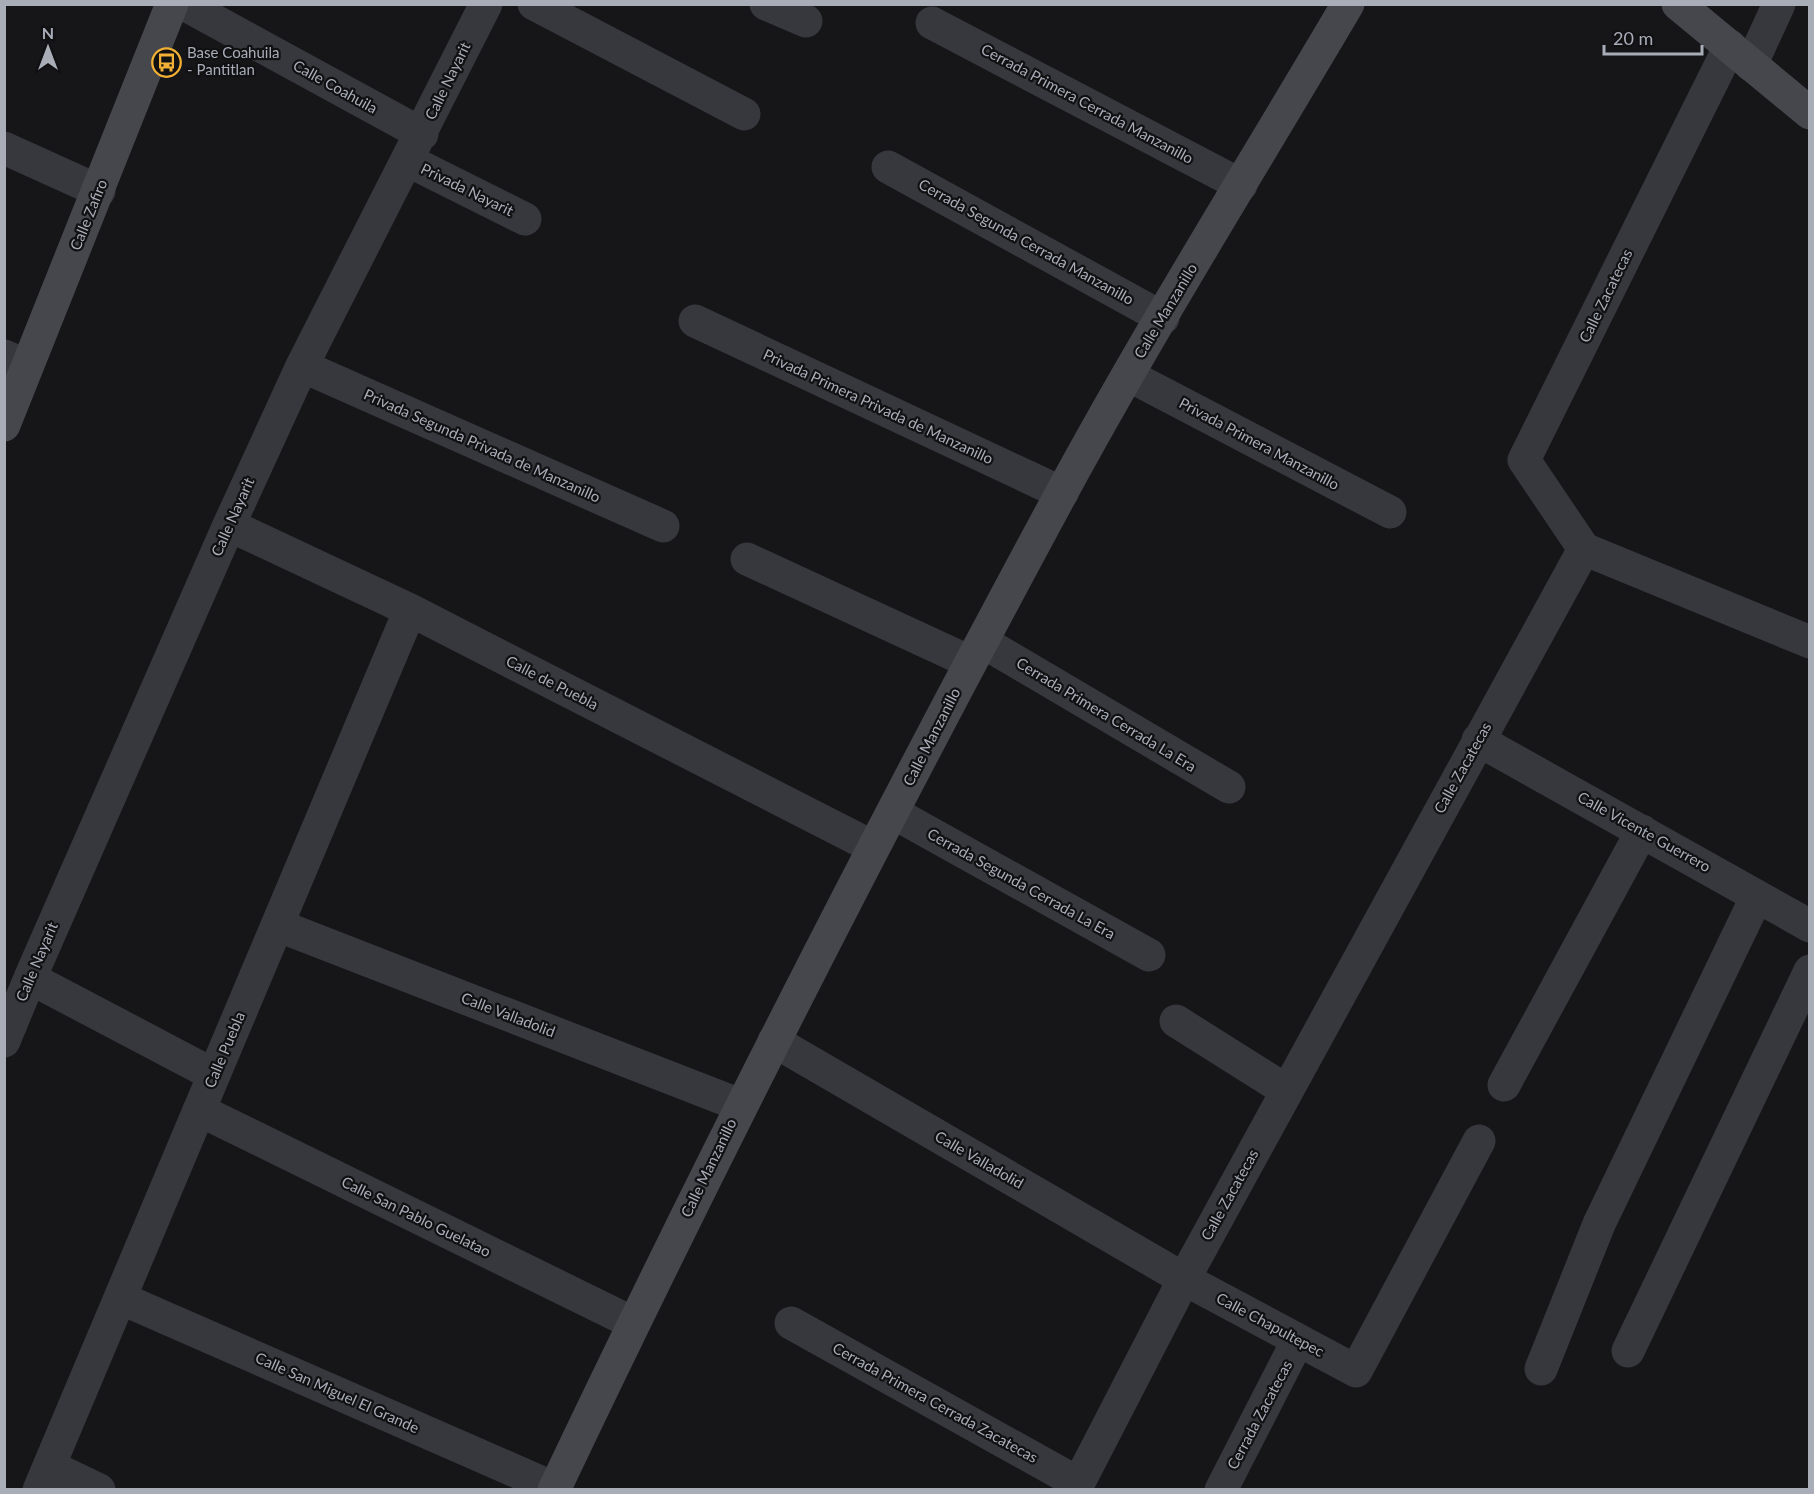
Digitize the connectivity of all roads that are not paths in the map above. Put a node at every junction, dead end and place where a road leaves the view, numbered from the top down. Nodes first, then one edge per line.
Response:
1 (172, 4) edge
2 (184, 4) edge
3 (486, 4) edge
4 (534, 4) edge
5 (766, 4) edge
6 (1348, 4) edge
7 (1678, 4) edge
8 (1779, 4) edge
9 (806, 21) dead end
10 (932, 23) dead end
11 (1741, 56) junction
12 (1809, 113) edge
13 (744, 114) dead end
14 (4, 148) edge
15 (415, 148) junction
16 (888, 167) dead end
17 (1241, 185) junction
18 (99, 191) junction
19 (525, 219) dead end
20 (1163, 318) junction
21 (694, 321) dead end
22 (16, 361) edge
23 (302, 366) junction
24 (1128, 375) junction
25 (4, 425) edge
26 (1062, 493) junction
27 (1390, 512) dead end
28 (229, 525) junction
29 (663, 526) dead end
30 (1584, 549) junction
31 (747, 559) dead end
32 (410, 610) junction
33 (1809, 642) edge
34 (977, 652) junction
35 (1478, 740) junction
36 (1229, 787) dead end
37 (894, 813) junction
38 (1642, 831) junction
39 (873, 847) junction
40 (1757, 896) junction
41 (277, 925) junction
42 (1809, 926) edge
43 (1149, 955) dead end
44 (1809, 970) edge
45 (30, 978) junction
46 (1176, 1021) dead end
47 (4, 1041) edge
48 (774, 1041) junction
49 (214, 1075) junction
50 (1504, 1085) dead end
51 (1287, 1092) junction
52 (740, 1105) junction
53 (199, 1110) junction
54 (1479, 1141) dead end
55 (1184, 1279) junction
56 (120, 1298) junction
57 (633, 1323) junction
58 (791, 1323) dead end
59 (1298, 1341) junction
60 (1628, 1351) dead end
61 (1541, 1369) dead end
62 (44, 1478) edge
63 (1077, 1486) edge
64 (554, 1489) edge
65 (99, 1490) edge
66 (1221, 1490) edge

1 - 18 street, Calle Zafiro
2 - 15 street, Calle Coahuila
3 - 15 street, Calle Nayarit
4 - 13 street
5 - 9 street
6 - 17 street, Calle Manzanillo
7 - 11 street
8 - 11 street
10 - 17 street, Cerrada Primera Cerrada Manzanillo
11 - 12 street
11 - 30 street, Calle Zacatecas
14 - 18 street
15 - 19 street, Privada Nayarit
15 - 23 street, Calle Nayarit
16 - 20 street, Cerrada Segunda Cerrada Manzanillo
17 - 20 street, Calle Manzanillo
18 - 22 street, Calle Zafiro
20 - 24 street, Calle Manzanillo
21 - 26 street, Privada Primera Privada de Manzanillo
22 - 25 street, Calle Zafiro
23 - 28 street, Calle Nayarit
23 - 29 street, Privada Segunda Privada de Manzanillo
24 - 26 street, Calle Manzanillo
24 - 27 street, Privada Primera Manzanillo
26 - 34 street, Calle Manzanillo
28 - 32 street, Calle de Puebla
28 - 45 street, Calle Nayarit
30 - 33 street
30 - 35 street, Calle Zacatecas
31 - 34 street
32 - 39 street, Calle de Puebla
32 - 41 street, Calle Puebla
34 - 36 street, Cerrada Primera Cerrada La Era
34 - 37 street, Calle Manzanillo
35 - 38 street, Calle Vicente Guerrero
35 - 51 street, Calle Zacatecas
37 - 39 street, Calle Manzanillo
37 - 43 street, Cerrada Segunda Cerrada La Era
38 - 40 street, Calle Vicente Guerrero
38 - 50 street
39 - 48 street, Calle Manzanillo
40 - 42 street, Calle Vicente Guerrero
40 - 61 street
41 - 49 street, Calle Puebla
41 - 52 street, Calle Valladolid
44 - 60 street
45 - 47 street, Calle Nayarit
45 - 49 street
46 - 51 street
48 - 52 street, Calle Manzanillo
48 - 55 street, Calle Valladolid
49 - 53 street, Calle Puebla
51 - 55 street, Calle Zacatecas
52 - 57 street, Calle Manzanillo
53 - 56 street, Calle Puebla
53 - 57 street, Calle San Pablo Guelatao
54 - 59 street, Calle Chapultepec
55 - 59 street, Calle Chapultepec
55 - 63 street, Calle Zacatecas
56 - 62 street, Calle Puebla
56 - 64 street, Calle San Miguel El Grande
57 - 64 street, Calle Manzanillo
58 - 63 street, Cerrada Primera Cerrada Zacatecas
59 - 66 street, Cerrada Zacatecas
62 - 65 street

